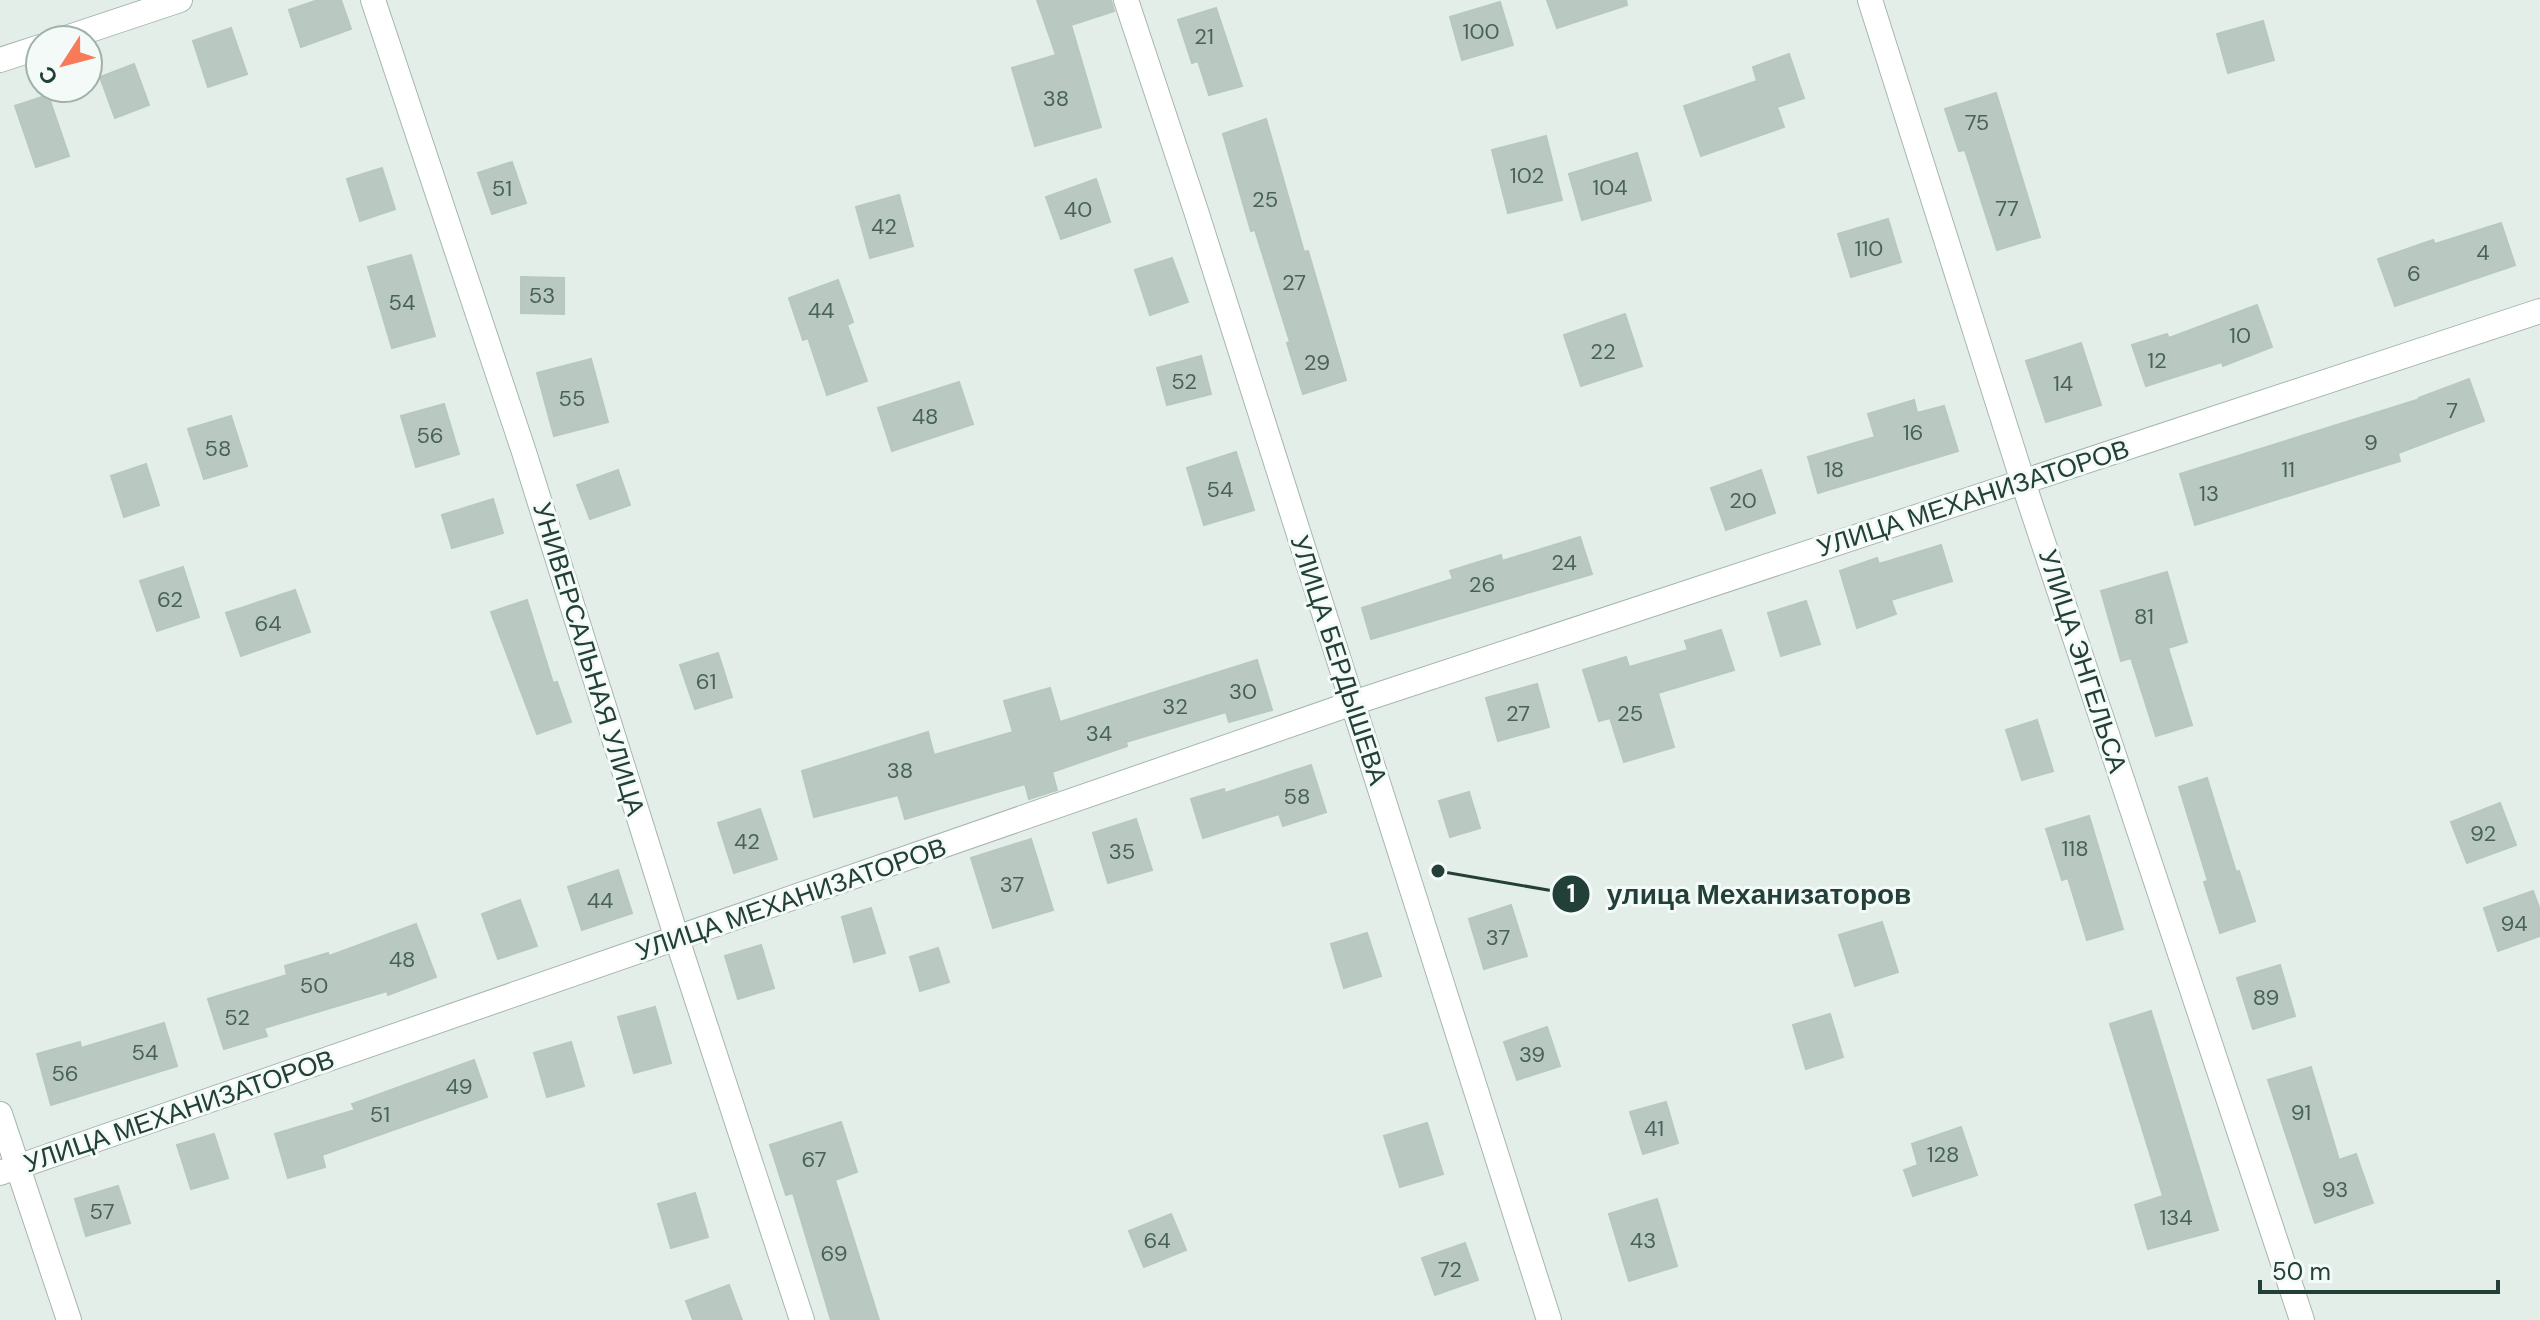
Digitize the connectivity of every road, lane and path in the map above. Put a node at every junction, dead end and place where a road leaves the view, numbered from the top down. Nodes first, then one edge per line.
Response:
1 (180, 0) edge
2 (373, 0) edge
3 (1126, 0) edge
4 (1870, 0) edge
5 (104, 25) edge
6 (24, 52) edge
7 (0, 60) edge
8 (2540, 311) edge
9 (2023, 482) junction
10 (1353, 703) junction
11 (677, 939) junction
12 (0, 1114) edge
13 (9, 1170) edge
14 (69, 1320) edge
15 (802, 1320) edge
16 (1549, 1320) edge
17 (2302, 1320) edge

1 - 5 street
2 - 11 street, УНИВЕРСАЛЬНАЯ УЛИЦА
3 - 10 street, УЛИЦА БЕРДЫШЕВА
4 - 9 street, УЛИЦА ЭНГЕЛЬСА
6 - 7 street
8 - 9 street, УЛИЦА МЕХАНИЗАТОРОВ
9 - 10 street, УЛИЦА МЕХАНИЗАТОРОВ
9 - 17 street, УЛИЦА ЭНГЕЛЬСА
10 - 11 street, УЛИЦА МЕХАНИЗАТОРОВ
10 - 16 street, УЛИЦА БЕРДЫШЕВА
11 - 13 street, УЛИЦА МЕХАНИЗАТОРОВ
11 - 15 street, УНИВЕРСАЛЬНАЯ УЛИЦА
12 - 13 street
13 - 14 street

